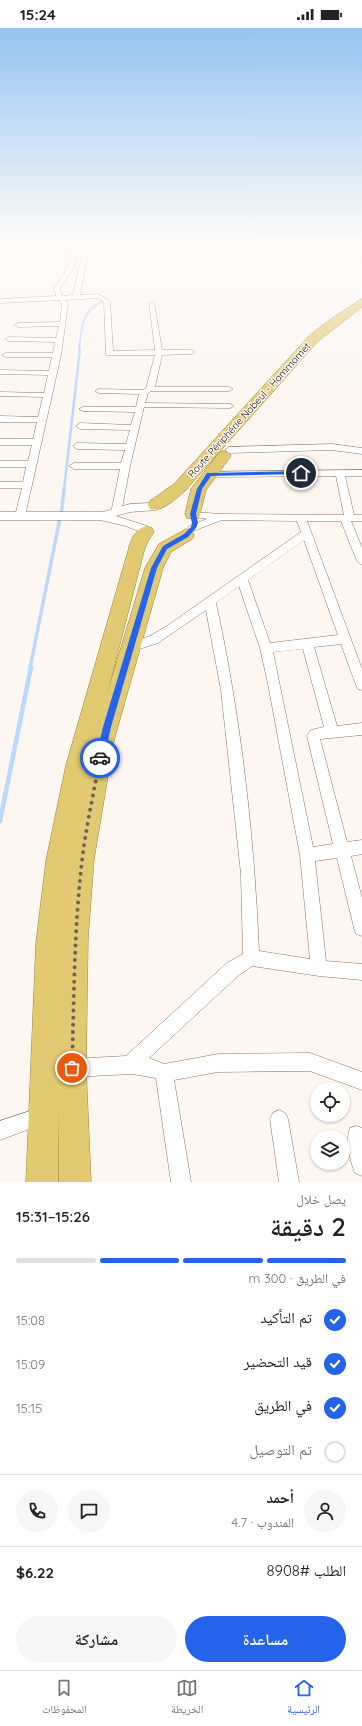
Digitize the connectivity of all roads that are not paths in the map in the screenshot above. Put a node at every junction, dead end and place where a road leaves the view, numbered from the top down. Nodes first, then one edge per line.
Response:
1 (58, 293) edge
2 (77, 293) edge
3 (76, 296) junction
4 (62, 299) junction
5 (0, 301) edge
6 (362, 302) edge
7 (152, 303) dead end
8 (362, 311) edge
9 (63, 324) junction
10 (18, 325) dead end
11 (8, 339) dead end
12 (60, 340) junction
13 (192, 352) dead end
14 (159, 353) junction
15 (6, 355) dead end
16 (56, 355) junction
17 (0, 372) edge
18 (52, 373) junction
19 (230, 389) dead end
20 (147, 390) junction
21 (99, 391) dead end
22 (0, 394) edge
23 (48, 395) junction
24 (230, 406) dead end
25 (140, 408) junction
26 (83, 409) dead end
27 (0, 419) edge
28 (41, 420) junction
29 (80, 426) dead end
30 (135, 428) junction
31 (0, 442) edge
32 (36, 442) junction
33 (77, 446) dead end
34 (130, 447) junction
35 (229, 450) junction
36 (362, 451) edge
37 (0, 464) edge
38 (30, 464) junction
39 (74, 466) dead end
40 (125, 466) junction
41 (340, 473) junction
42 (362, 473) edge
43 (209, 474) junction
44 (0, 485) edge
45 (26, 485) junction
46 (154, 506) junction
47 (116, 513) junction
48 (0, 516) edge
49 (20, 516) junction
50 (103, 516) junction
51 (222, 517) junction
52 (301, 518) junction
53 (348, 518) junction
54 (362, 518) edge
55 (191, 526) junction
56 (145, 530) junction
57 (306, 533) junction
58 (362, 561) edge
59 (242, 578) junction
60 (210, 601) junction
61 (346, 639) junction
62 (307, 643) junction
63 (130, 647) junction
64 (266, 648) junction
65 (362, 682) edge
66 (362, 729) edge
67 (332, 732) junction
68 (362, 847) edge
69 (342, 850) junction
70 (308, 855) junction
71 (362, 928) edge
72 (251, 958) junction
73 (319, 968) junction
74 (362, 972) edge
75 (130, 1064) junction
76 (72, 1068) junction
77 (164, 1074) junction
78 (362, 1081) edge
79 (42, 1116) junction
80 (279, 1119) dead end
81 (0, 1132) edge
82 (357, 1135) dead end
83 (362, 1166) edge
84 (42, 1182) edge
85 (75, 1182) edge
86 (181, 1182) edge
87 (288, 1182) edge

1 - 4 street
2 - 3 street
3 - 4 street
3 - 14 street
4 - 5 street
4 - 9 street
6 - 46 highway, Route Périphérie Nabeul - Hammamet
7 - 14 street
8 - 35 highway, Route Périphérie Nabeul - Hammamet
9 - 10 street
9 - 12 street
11 - 12 street
12 - 16 street
13 - 14 street
14 - 20 street
15 - 16 street
16 - 18 street
17 - 18 street
18 - 23 street
19 - 20 street
20 - 21 street
20 - 25 street
22 - 23 street
23 - 28 street
24 - 25 street
25 - 26 street
25 - 30 street
27 - 28 street
28 - 32 street
29 - 30 street
30 - 34 street
31 - 32 street
32 - 38 street
33 - 34 street
34 - 40 street
35 - 36 street
35 - 43 highway, Route Périphérie Nabeul - Hammamet
37 - 38 street
38 - 45 street
39 - 40 street
40 - 47 street
41 - 42 street
41 - 43 street
41 - 53 street
43 - 55 highway, Route Périphérie Nabeul - Hammamet
44 - 45 street
45 - 49 street
46 - 47 street
46 - 55 highway
46 - 56 highway
47 - 50 street
48 - 49 street
49 - 50 street
50 - 56 street
51 - 52 street
51 - 55 street
51 - 55 street
52 - 53 street
52 - 57 street
53 - 54 street
53 - 58 street
55 - 56 highway
55 - 63 highway
56 - 79 highway
57 - 59 street
57 - 61 street
59 - 60 street
59 - 64 street
60 - 63 street
60 - 72 street
61 - 62 street
61 - 65 street
62 - 64 street
62 - 67 street
63 - 76 highway
64 - 70 street
66 - 67 street
67 - 69 street
68 - 69 street
69 - 70 street
69 - 71 street
70 - 73 street
72 - 73 street
72 - 75 street
73 - 74 street
75 - 76 street
75 - 77 street
76 - 85 highway
77 - 78 street
77 - 86 street
79 - 81 street
79 - 84 highway
80 - 87 street
82 - 83 street

